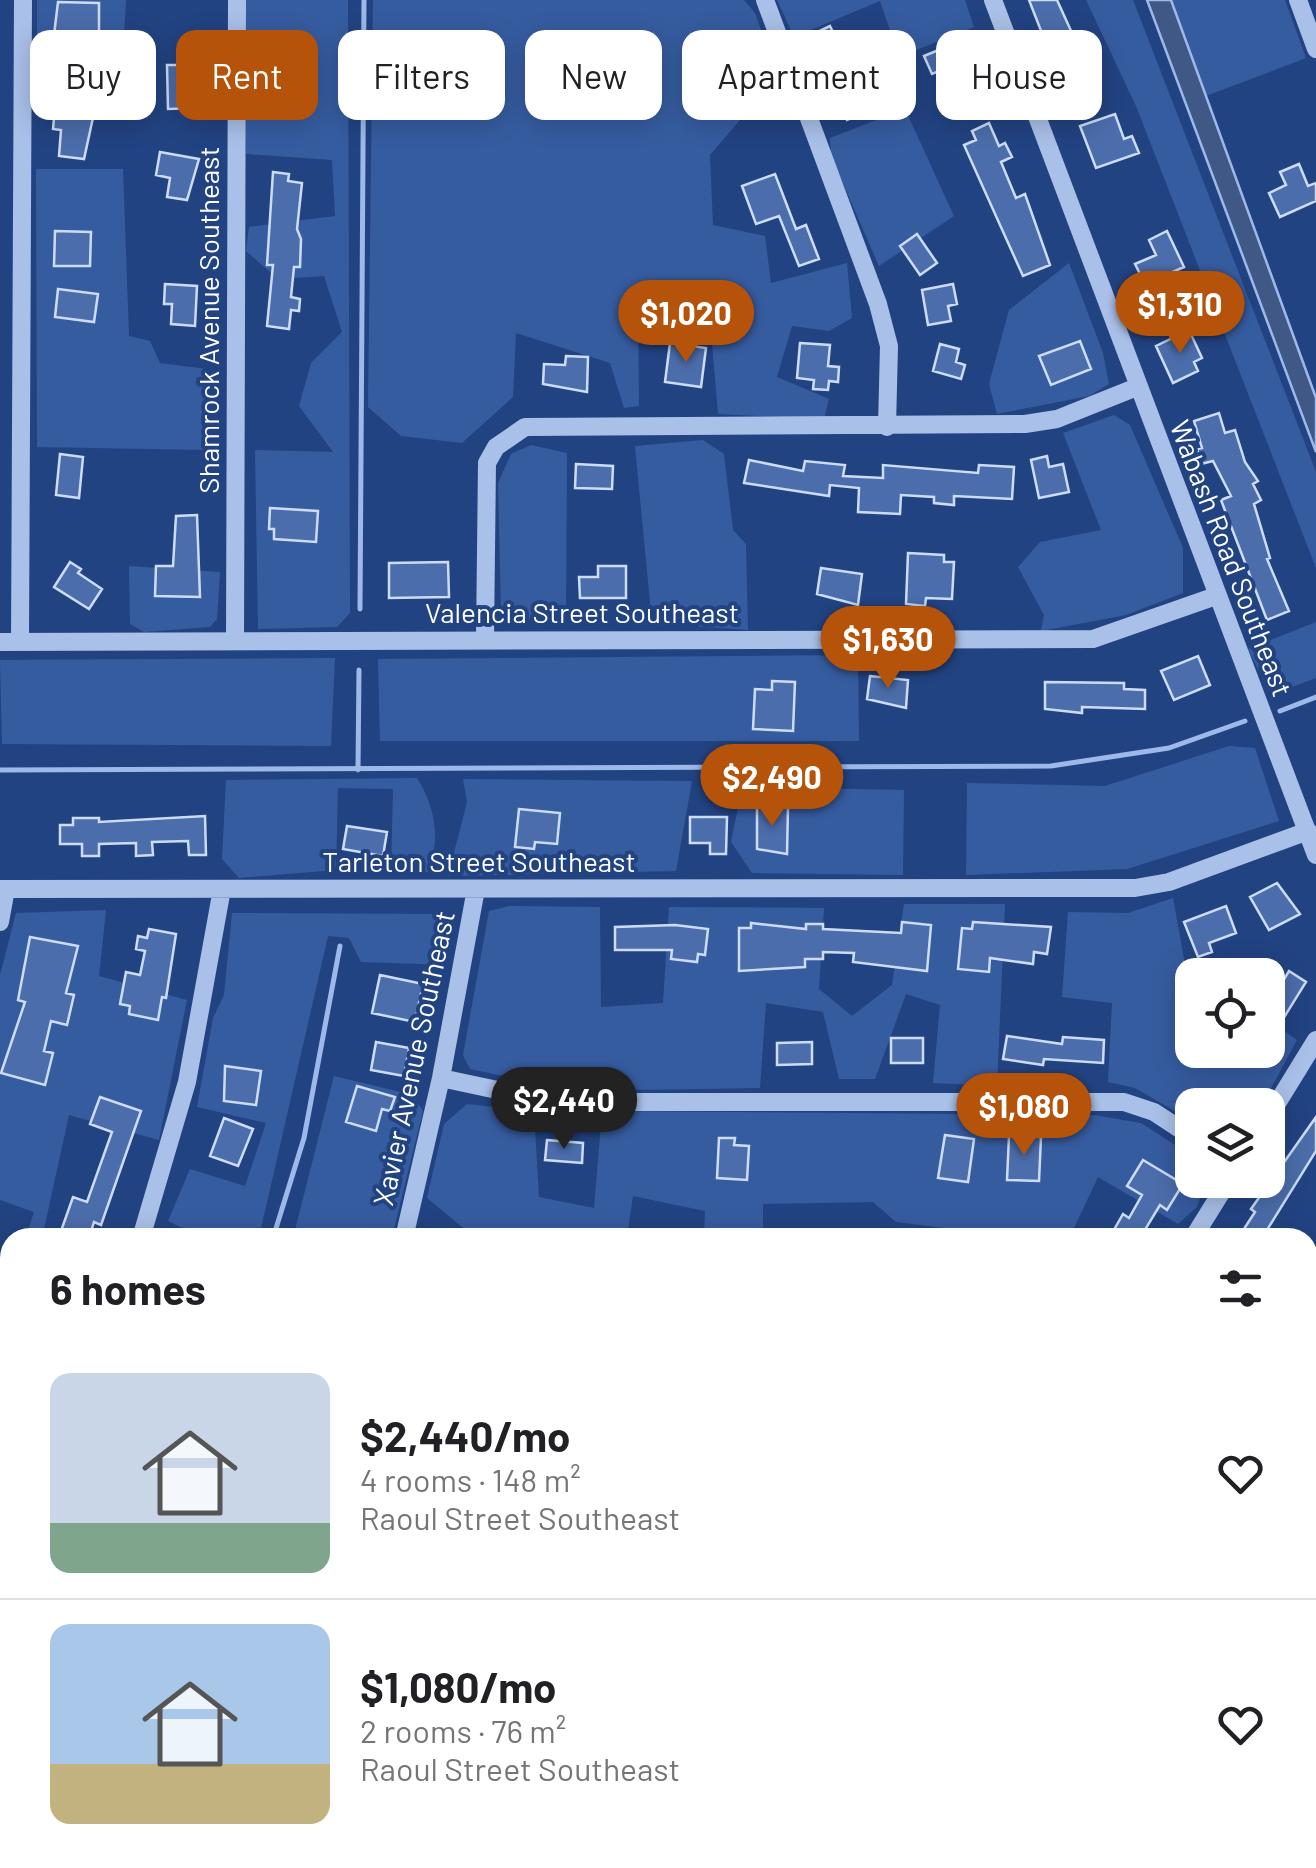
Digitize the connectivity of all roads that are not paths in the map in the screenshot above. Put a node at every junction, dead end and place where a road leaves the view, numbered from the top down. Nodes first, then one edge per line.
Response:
1 (23, 0) edge
2 (238, 0) edge
3 (764, 0) edge
4 (993, 0) edge
5 (1298, 0) edge
6 (1316, 49) edge
7 (1137, 387) junction
8 (888, 427) junction
9 (1216, 596) junction
10 (485, 639) junction
11 (234, 640) junction
12 (0, 642) edge
13 (20, 642) junction
14 (1308, 831) junction
15 (1316, 855) edge
16 (222, 888) junction
17 (476, 888) junction
18 (3, 890) edge
19 (0, 922) edge
20 (1316, 1040) edge
21 (441, 1078) junction
22 (1285, 1090) edge
23 (1175, 1126) edge
24 (1218, 1198) edge
25 (145, 1228) edge
26 (406, 1228) edge
27 (1198, 1228) edge

1 - 13 street
2 - 11 street, Shamrock Avenue Southeast
3 - 8 street
4 - 7 street, Wabash Road Southeast
5 - 6 street
7 - 8 street
7 - 9 street, Wabash Road Southeast
8 - 10 street
9 - 10 street, Valencia Street Southeast
9 - 14 street, Wabash Road Southeast
10 - 11 street, Valencia Street Southeast
11 - 13 street, Valencia Street Southeast
12 - 13 street, Valencia Street Southeast
14 - 15 street, Wabash Road Southeast
14 - 17 street, Tarleton Street Southeast
16 - 17 street, Tarleton Street Southeast
16 - 18 street, Tarleton Street Southeast
16 - 25 street
17 - 21 street, Xavier Avenue Southeast
18 - 19 street
20 - 22 street
21 - 23 street
21 - 26 street, Xavier Avenue Southeast
24 - 27 street

